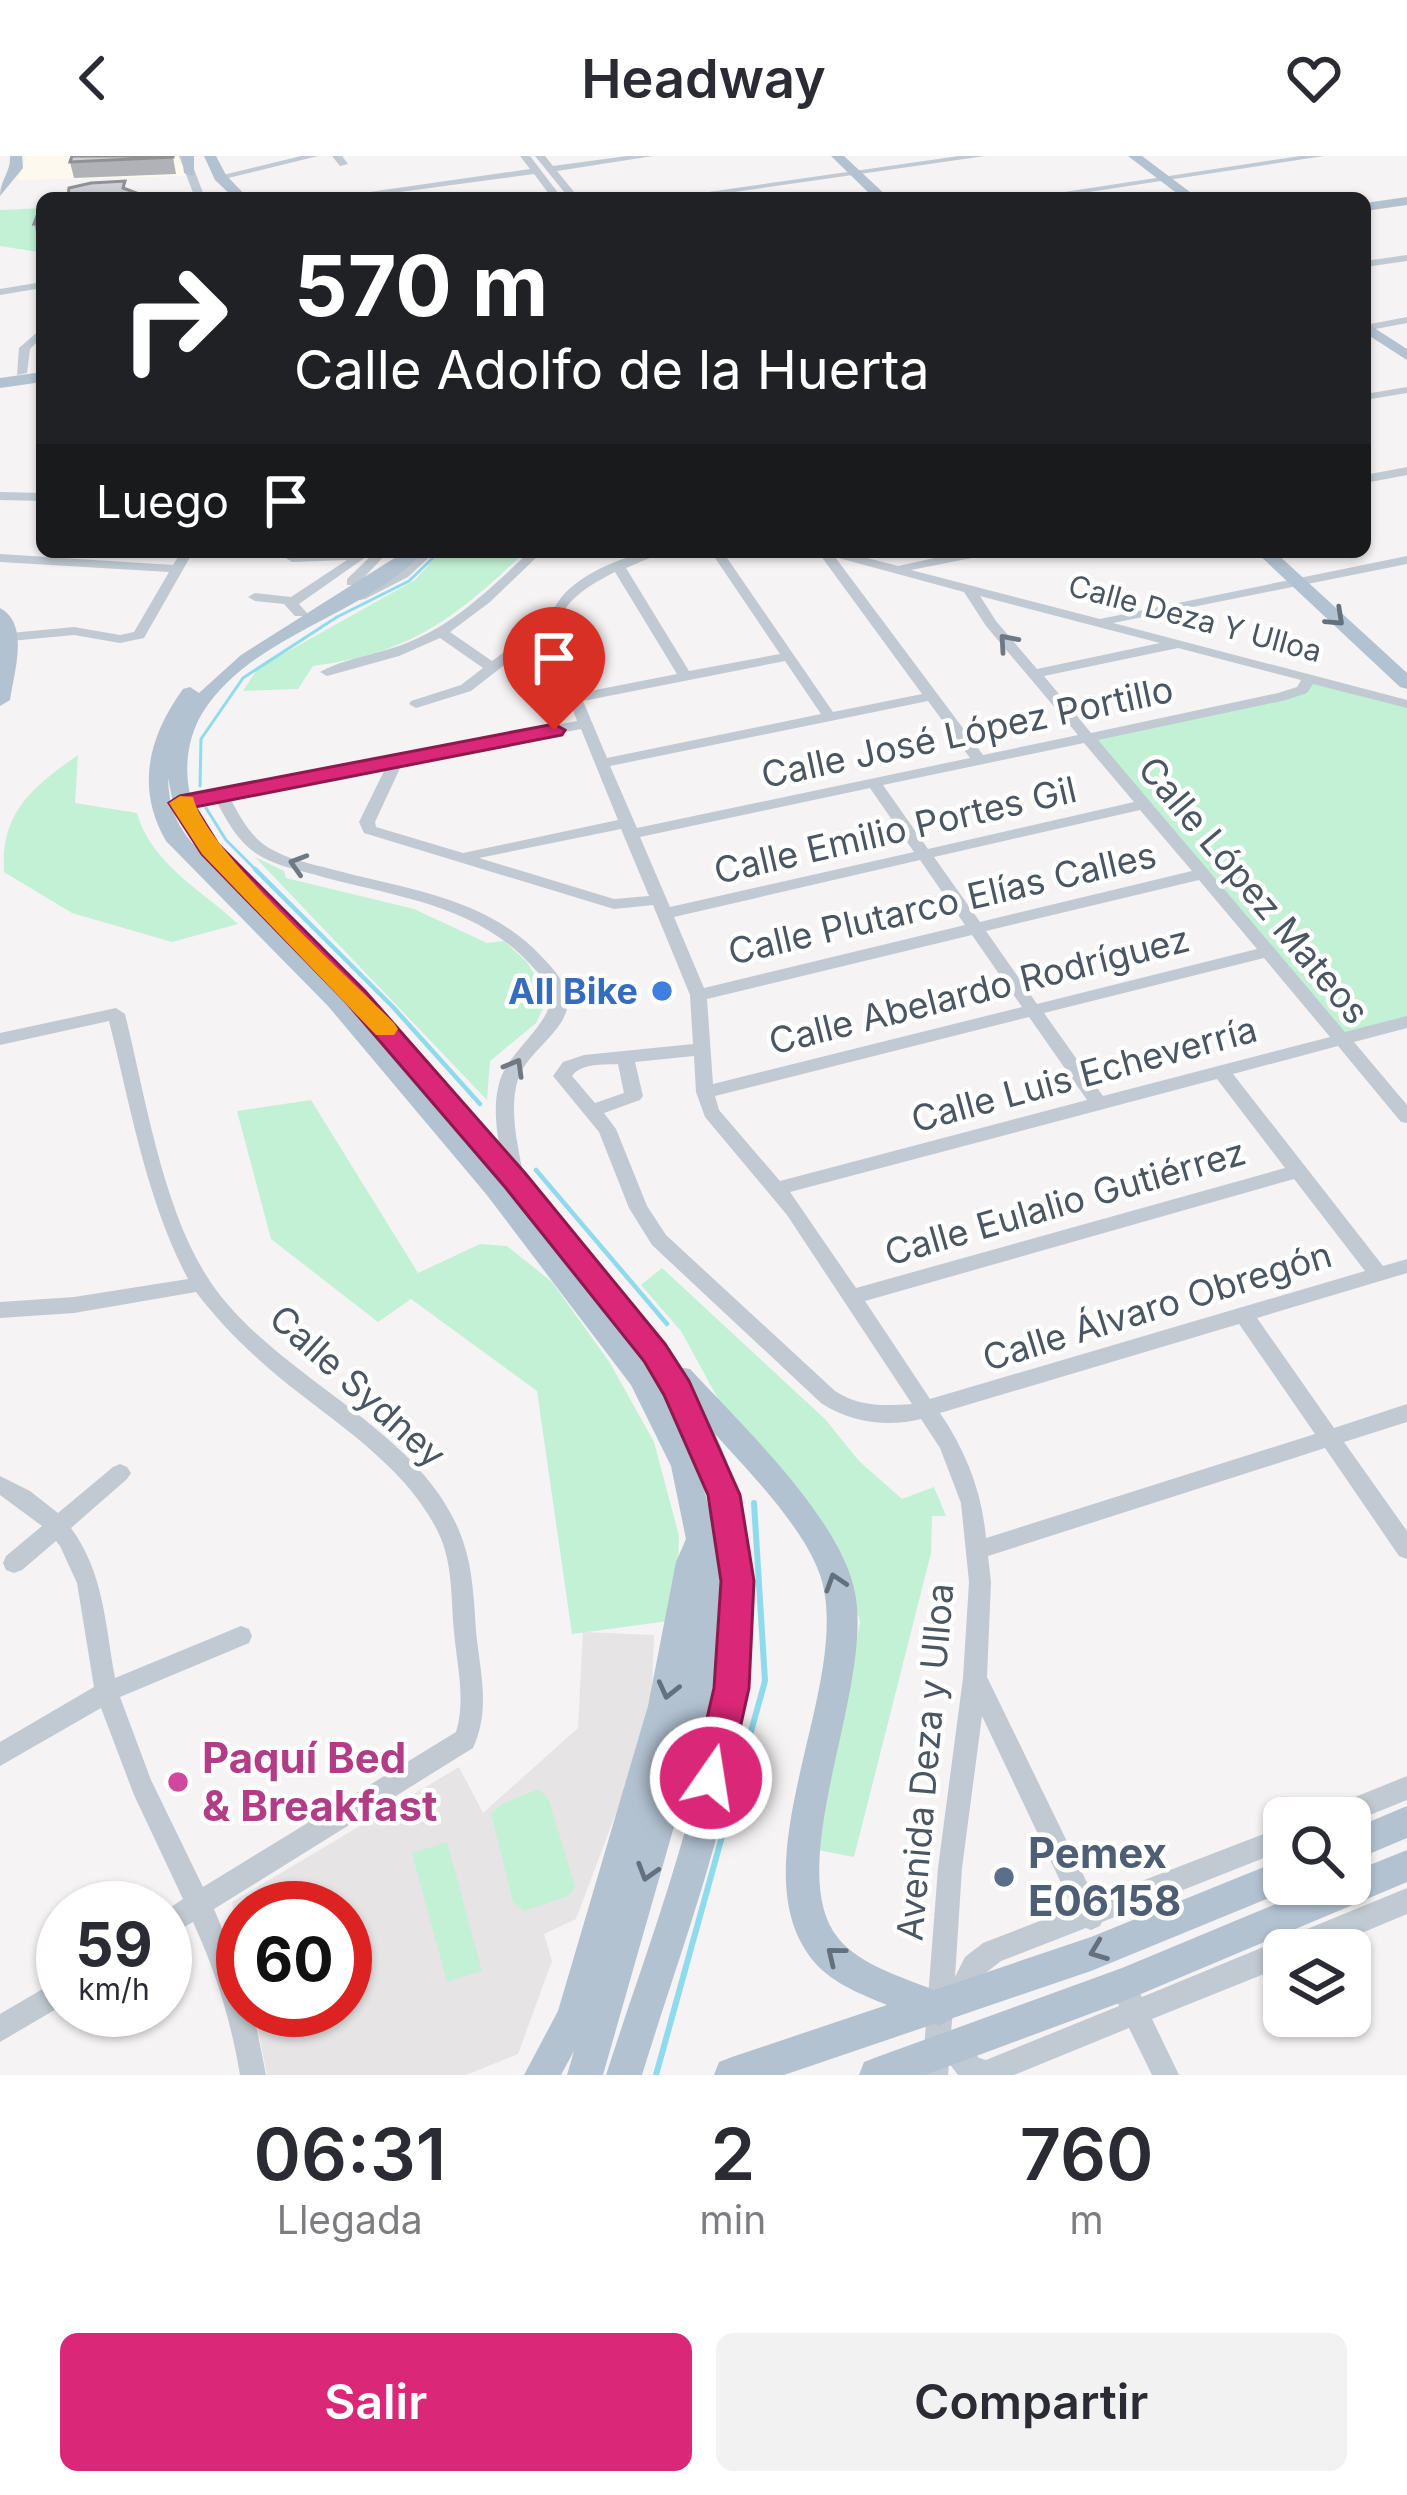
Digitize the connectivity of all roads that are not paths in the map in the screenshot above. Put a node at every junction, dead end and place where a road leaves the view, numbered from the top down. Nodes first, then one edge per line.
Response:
1 (16, 156) edge
2 (186, 156) edge
3 (200, 156) edge
4 (211, 156) edge
5 (313, 156) edge
6 (525, 156) edge
7 (540, 156) edge
8 (648, 156) edge
9 (837, 156) edge
10 (980, 156) edge
11 (1133, 156) edge
12 (1318, 156) edge
13 (0, 157) edge
14 (550, 169) junction
15 (536, 171) junction
16 (190, 173) joint
17 (855, 173) junction
18 (0, 174) edge
19 (220, 177) junction
20 (1164, 178) junction
21 (0, 192) edge
22 (198, 192) edge
23 (221, 192) edge
24 (235, 192) edge
25 (378, 192) edge
26 (552, 192) edge
27 (569, 192) edge
28 (716, 192) edge
29 (876, 192) edge
30 (1070, 192) edge
31 (1183, 192) edge
32 (1407, 197) edge
33 (1371, 203) edge
34 (1407, 258) edge
35 (1371, 263) edge
36 (36, 287) edge
37 (0, 292) edge
38 (1407, 320) edge
39 (1371, 326) edge
40 (1371, 331) edge
41 (36, 337) edge
42 (1407, 356) edge
43 (21, 373) junction
44 (36, 374) edge
45 (36, 375) edge
46 (0, 380) edge
47 (1407, 390) edge
48 (1371, 397) edge
49 (1407, 471) edge
50 (1371, 478) edge
51 (0, 479) edge
52 (4, 495) edge
53 (36, 497) edge
54 (0, 558) edge
55 (184, 558) edge
56 (360, 558) edge
57 (376, 558) edge
58 (385, 558) edge
59 (407, 558) edge
60 (422, 558) edge
61 (530, 558) edge
62 (641, 558) edge
63 (721, 558) edge
64 (830, 558) edge
65 (863, 558) edge
66 (952, 558) edge
67 (1271, 558) edge
68 (1407, 560) edge
69 (618, 566) junction
70 (178, 568) junction
71 (897, 569) junction
72 (352, 582) junction
73 (1297, 582) junction
74 (968, 587) junction
75 (255, 597) dead end
76 (338, 605) junction
77 (296, 608) junction
78 (0, 613) edge
79 (1101, 621) junction
80 (549, 623) junction
81 (443, 634) junction
82 (5, 637) edge
83 (1180, 643) junction
84 (789, 656) junction
85 (491, 667) junction
86 (327, 672) dead end
87 (1035, 674) junction
88 (685, 676) junction
89 (1310, 678) junction
90 (1407, 683) edge
91 (209, 684) junction
92 (931, 695) junction
93 (574, 698) junction
94 (0, 700) edge
95 (416, 704) dead end
96 (1407, 704) edge
97 (830, 717) junction
98 (585, 724) junction
99 (1086, 737) junction
100 (978, 759) junction
101 (396, 761) junction
102 (602, 763) junction
103 (873, 782) junction
104 (223, 797) junction
105 (180, 803) junction
106 (1142, 805) junction
107 (628, 828) junction
108 (924, 854) junction
109 (465, 856) junction
110 (1202, 874) junction
111 (658, 907) junction
112 (976, 929) junction
113 (1268, 952) junction
114 (698, 995) junction
115 (1034, 1011) junction
116 (1407, 1022) edge
117 (0, 1039) edge
118 (1341, 1040) junction
119 (703, 1049) junction
120 (625, 1056) junction
121 (1221, 1072) junction
122 (705, 1092) junction
123 (1099, 1104) junction
124 (593, 1111) junction
125 (1407, 1118) edge
126 (1298, 1171) junction
127 (515, 1180) junction
128 (777, 1189) junction
129 (1407, 1266) edge
130 (1378, 1274) junction
131 (201, 1284) junction
132 (850, 1297) junction
133 (0, 1310) edge
134 (1244, 1315) junction
135 (655, 1352) junction
136 (926, 1409) junction
137 (1407, 1413) edge
138 (1330, 1438) junction
139 (120, 1473) dead end
140 (0, 1485) edge
141 (58, 1526) junction
142 (703, 1536) junction
143 (1407, 1549) edge
144 (978, 1550) junction
145 (14, 1563) dead end
146 (241, 1636) dead end
147 (975, 1678) junction
148 (106, 1692) junction
149 (0, 1755) edge
150 (1399, 1808) edge
151 (1371, 1830) edge
152 (1263, 1846) edge
153 (1407, 1866) edge
154 (1263, 1884) edge
155 (1407, 1901) edge
156 (196, 1906) junction
157 (192, 1908) edge
158 (1091, 1916) junction
159 (1342, 1929) edge
160 (1263, 1960) edge
161 (1129, 2000) junction
162 (948, 2005) junction
163 (36, 2007) edge
164 (0, 2030) edge
165 (941, 2057) edge
166 (253, 2075) edge
167 (542, 2075) edge
168 (585, 2075) edge
169 (624, 2075) edge
170 (732, 2075) edge
171 (877, 2075) edge
172 (1166, 2075) edge

1 - 21 main road
2 - 16 main road
3 - 23 main road
4 - 19 main road
5 - 19 street
6 - 15 street
7 - 14 street
8 - 14 street
9 - 17 main road
10 - 17 street
11 - 20 main road
12 - 20 street
13 - 18 main road
14 - 27 street
15 - 25 street
15 - 26 street
16 - 22 street
17 - 28 street
17 - 29 main road
19 - 24 main road
20 - 30 street
20 - 31 main road
32 - 33 main road
34 - 35 street
36 - 37 street
38 - 39 street
40 - 42 main road
41 - 43 street
43 - 44 main road
43 - 46 main road
45 - 46 main road
47 - 48 street
49 - 50 street
51 - 52 street
52 - 53 street
54 - 70 street
55 - 70 street
56 - 77 street
57 - 72 street
58 - 72 main road
59 - 76 main road
60 - 76 street
61 - 81 street
62 - 69 street
63 - 84 street
64 - 92 street
65 - 71 street, Calle Deza Y Ulloa
66 - 71 street
67 - 73 main road
68 - 73 street
69 - 80 street
69 - 88 street
70 - 82 street
71 - 74 street, Calle Deza Y Ulloa
72 - 77 main road
73 - 79 street
73 -> 90 main road
74 - 79 street, Calle Deza Y Ulloa
87 -> 74 street, Calle López Mateos
75 - 77 street
76 - 91 main road
77 - 91 main road
78 - 82 main road
79 - 83 street, Calle Deza Y Ulloa
80 - 85 street
80 - 93 street, Avenida Deza y Ulloa
81 - 85 street
81 - 86 street
82 - 94 main road
83 - 87 street
83 - 89 street, Calle Deza Y Ulloa
84 - 88 street
84 - 97 street
85 - 95 street
87 - 99 street, Calle López Mateos
88 - 93 street
89 - 96 street, Calle Deza Y Ulloa
89 - 99 street, Calle José López Portillo
91 - 105 main road
91 - 142 main road
92 - 97 street
92 - 100 street
93 - 98 street, Avenida Deza y Ulloa
97 - 102 street
98 - 101 street
98 - 102 street, Avenida Deza y Ulloa
99 - 100 street, Calle José López Portillo
99 - 106 street, Calle López Mateos
100 - 103 street, Calle José López Portillo
101 - 104 street
101 - 109 street, Calle Emilio Portes Gil
102 - 107 street, Avenida Deza y Ulloa
103 - 107 street, Calle José López Portillo
103 - 108 street
104 - 105 street
127 -> 104 street
105 - 127 main road
106 - 108 street, Calle Emilio Portes Gil
106 - 110 street, Calle López Mateos
107 - 109 street, Calle José López Portillo
107 - 111 street, Avenida Deza y Ulloa
108 - 111 street, Calle Emilio Portes Gil
108 - 112 street
109 - 111 street, Calle Emilio Portes Gil
110 - 112 street, Calle Plutarco Elías Calles
110 - 113 street, Calle López Mateos
111 - 114 street, Avenida Deza y Ulloa
112 - 114 street, Calle Plutarco Elías Calles
112 - 115 street
113 - 115 street, Calle Abelardo Rodríguez
113 - 118 street, Calle López Mateos
114 - 119 street, Avenida Deza y Ulloa
115 - 122 street, Calle Abelardo Rodríguez
115 - 123 street
116 - 118 street, Calle Luis Echeverría
117 - 131 street, Calle Sydney
118 - 121 street, Calle Luis Echeverría
118 - 125 street, Calle López Mateos
119 - 120 street
119 - 122 street, Avenida Deza y Ulloa
120 - 124 street
120 - 124 street, Calle Álvaro Obregón
121 - 123 street, Calle Luis Echeverría
121 - 126 street
122 - 128 street, Avenida Deza y Ulloa
123 - 128 street, Calle Luis Echeverría
124 - 136 street, Calle Álvaro Obregón
126 - 130 street
126 - 132 street, Calle Eulalio Gutiérrez
127 - 135 main road
128 - 132 street, Avenida Deza y Ulloa
129 - 130 street, Calle Álvaro Obregón
130 - 134 street, Calle Álvaro Obregón
131 - 133 street
131 - 156 street, Calle Sydney
132 - 136 street, Avenida Deza y Ulloa
134 - 136 street, Calle Álvaro Obregón
134 - 138 street
162 -> 135 main road
135 - 169 main road
136 - 144 street, Avenida Deza y Ulloa
137 - 138 street
138 - 143 street
138 - 144 street
139 - 141 street
140 - 141 street
141 - 145 street
141 - 148 street
142 -> 167 main road
142 -> 168 main road
144 - 147 street, Avenida Deza y Ulloa
146 - 148 street
147 - 158 street
147 - 162 street, Avenida Deza y Ulloa
148 - 149 street
148 - 156 street
150 - 151 main road
152 - 158 street
153 - 161 main road
154 -> 162 main road
155 - 159 street
156 - 157 street, Calle Sydney
156 - 166 street
158 - 162 street
160 - 161 street
161 - 165 main road
161 - 172 street
162 - 165 street, Avenida Deza y Ulloa
162 - 170 main road
163 - 164 street
165 - 171 main road

